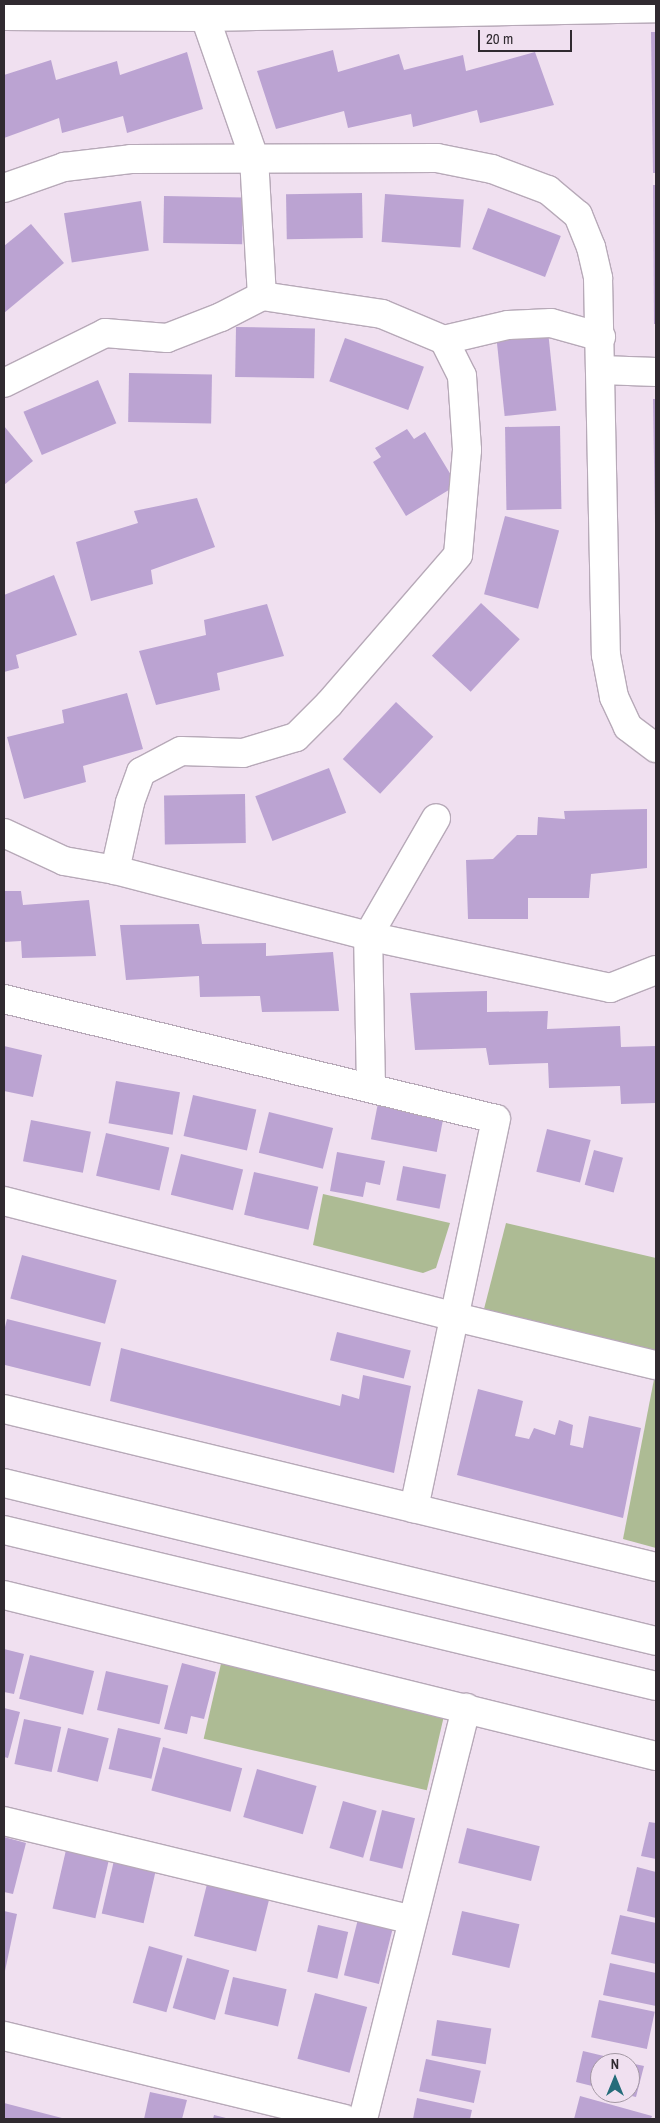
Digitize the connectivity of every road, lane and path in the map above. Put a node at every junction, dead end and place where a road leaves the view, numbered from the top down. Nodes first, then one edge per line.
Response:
1 (656, 8) edge
2 (81, 9) edge
3 (4, 16) edge
4 (205, 18) junction
5 (254, 158) junction
6 (4, 188) edge
7 (262, 296) junction
8 (600, 336) junction
9 (444, 340) junction
10 (601, 370) junction
11 (656, 372) edge
12 (4, 383) edge
13 (656, 748) edge
14 (436, 818) dead end
15 (4, 833) edge
16 (114, 870) junction
17 (368, 936) junction
18 (656, 970) edge
19 (4, 999) edge
20 (370, 1088) junction
21 (4, 1201) edge
22 (455, 1317) junction
23 (655, 1365) dead end
24 (4, 1409) edge
25 (4, 1483) edge
26 (414, 1508) junction
27 (4, 1530) edge
28 (656, 1567) edge
29 (4, 1595) edge
30 (656, 1640) edge
31 (656, 1686) edge
32 (466, 1708) junction
33 (656, 1756) edge
34 (4, 1821) edge
35 (412, 1920) junction
36 (4, 2036) edge
37 (344, 2119) edge
38 (363, 2119) edge

1 - 4 street
2 - 3 street
2 - 4 street
4 - 5 street
5 - 6 street
5 - 7 street
5 - 8 street
7 - 9 street
7 - 12 street
8 - 9 street
8 - 10 street
9 - 16 street
10 - 11 street
10 - 13 street
14 - 17 street
15 - 16 street
16 - 17 street
17 - 18 street
17 - 20 street
19 - 20 street
20 - 22 street
21 - 22 street
22 - 23 street
22 - 26 street
24 - 26 street
25 - 30 street
26 - 28 street
27 - 31 street
29 - 32 street
32 - 33 street
32 - 35 street
34 - 35 street
35 - 38 street
36 - 37 street

